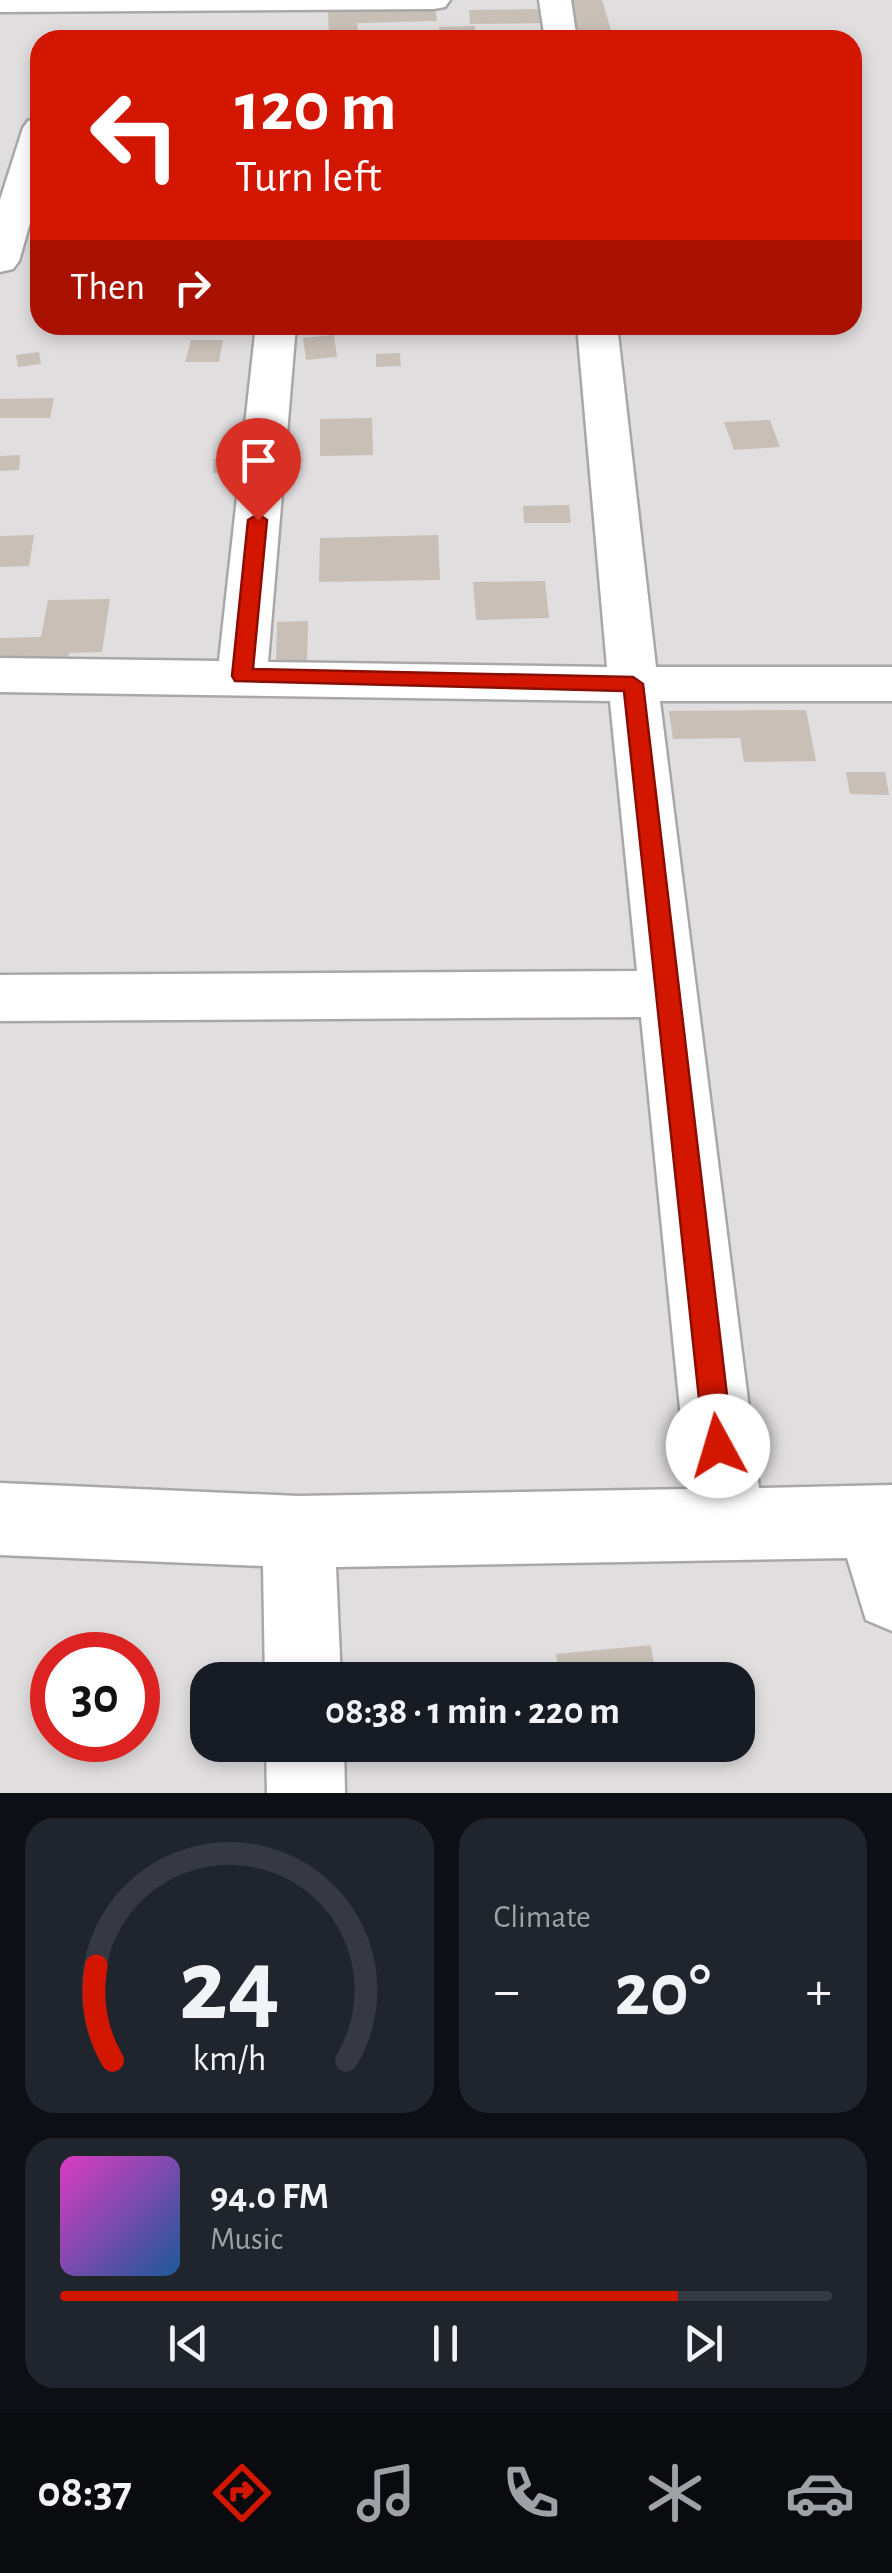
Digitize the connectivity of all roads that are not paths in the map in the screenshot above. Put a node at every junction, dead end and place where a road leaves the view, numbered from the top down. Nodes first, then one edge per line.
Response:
1 (434, 0) edge
2 (555, 0) edge
3 (309, 2) edge
4 (78, 3) junction
5 (0, 4) edge
6 (69, 30) edge
7 (306, 30) edge
8 (560, 30) edge
9 (30, 162) edge
10 (0, 262) edge
11 (30, 263) edge
12 (275, 335) edge
13 (598, 335) edge
14 (0, 676) edge
15 (242, 676) junction
16 (633, 684) junction
17 (892, 684) edge
18 (670, 994) junction
19 (0, 998) edge
20 (0, 1519) edge
21 (883, 1520) edge
22 (726, 1521) junction
23 (298, 1532) junction
24 (892, 1594) edge
25 (302, 1662) edge
26 (305, 1762) edge
27 (306, 1793) edge

1 - 3 street
2 - 8 street
3 - 4 street
3 - 7 street
4 - 5 street
4 - 6 street
9 - 10 street
10 - 11 street
12 - 15 street
13 - 16 street
14 - 15 street
15 - 16 street
16 - 17 street
16 - 18 street
18 - 19 street
18 - 22 street
20 - 23 street
21 - 22 street
21 - 24 street
22 - 23 street
23 - 25 street
26 - 27 street

